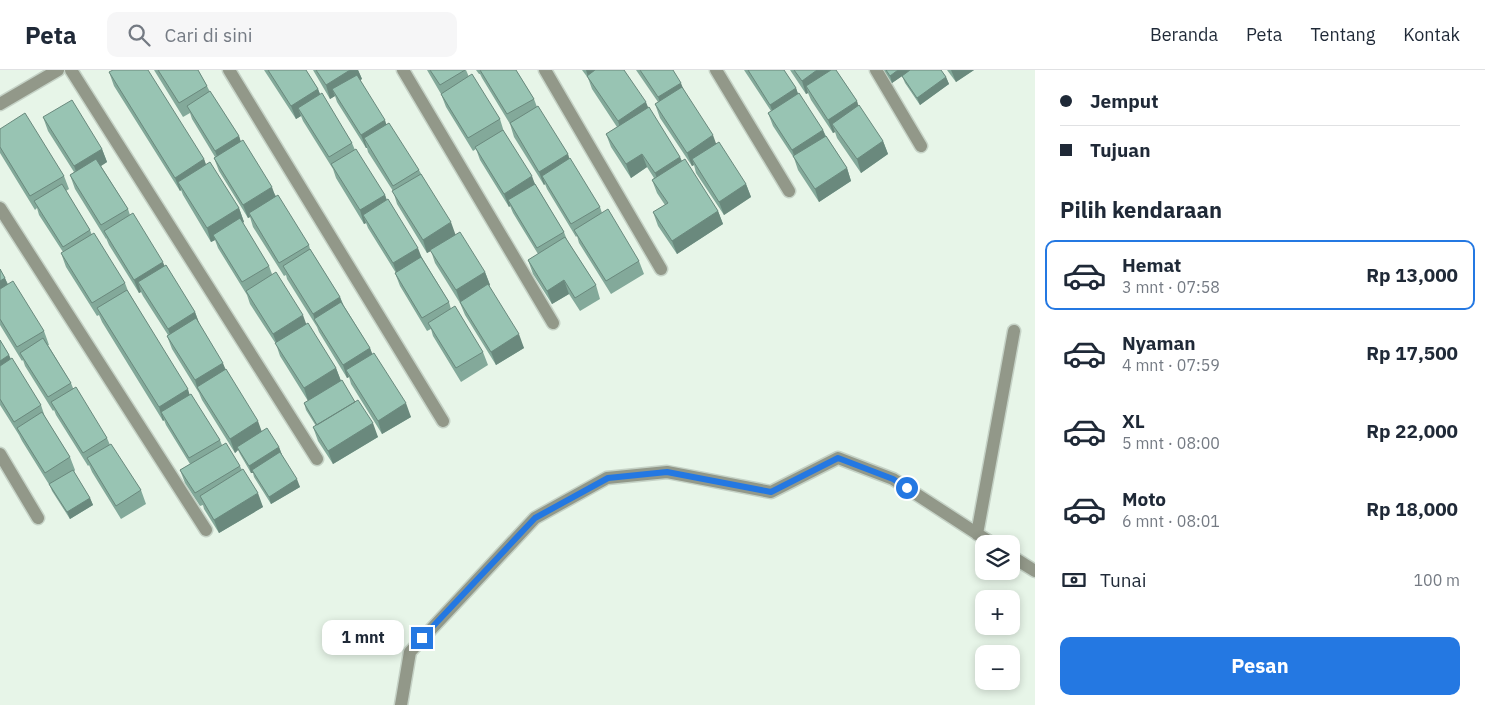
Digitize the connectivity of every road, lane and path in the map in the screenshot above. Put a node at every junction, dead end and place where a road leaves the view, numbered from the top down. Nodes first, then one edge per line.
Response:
1 (58, 70) edge
2 (71, 70) edge
3 (229, 70) edge
4 (402, 70) edge
5 (545, 70) edge
6 (716, 70) edge
7 (876, 70) edge
8 (0, 104) edge
9 (921, 146) dead end
10 (789, 191) dead end
11 (0, 208) edge
12 (661, 269) dead end
13 (553, 323) dead end
14 (1014, 331) dead end
15 (443, 421) dead end
16 (0, 454) edge
17 (317, 459) dead end
18 (38, 518) dead end
19 (206, 530) dead end
20 (977, 534) joint
21 (1020, 562) edge
22 (1035, 571) edge
23 (401, 705) edge

1 - 8 street
2 - 17 street
3 - 15 street
4 - 13 street
5 - 12 street
6 - 10 street
7 - 9 street
11 - 19 street
14 - 20 street
16 - 18 street
20 - 23 street
21 - 22 street

